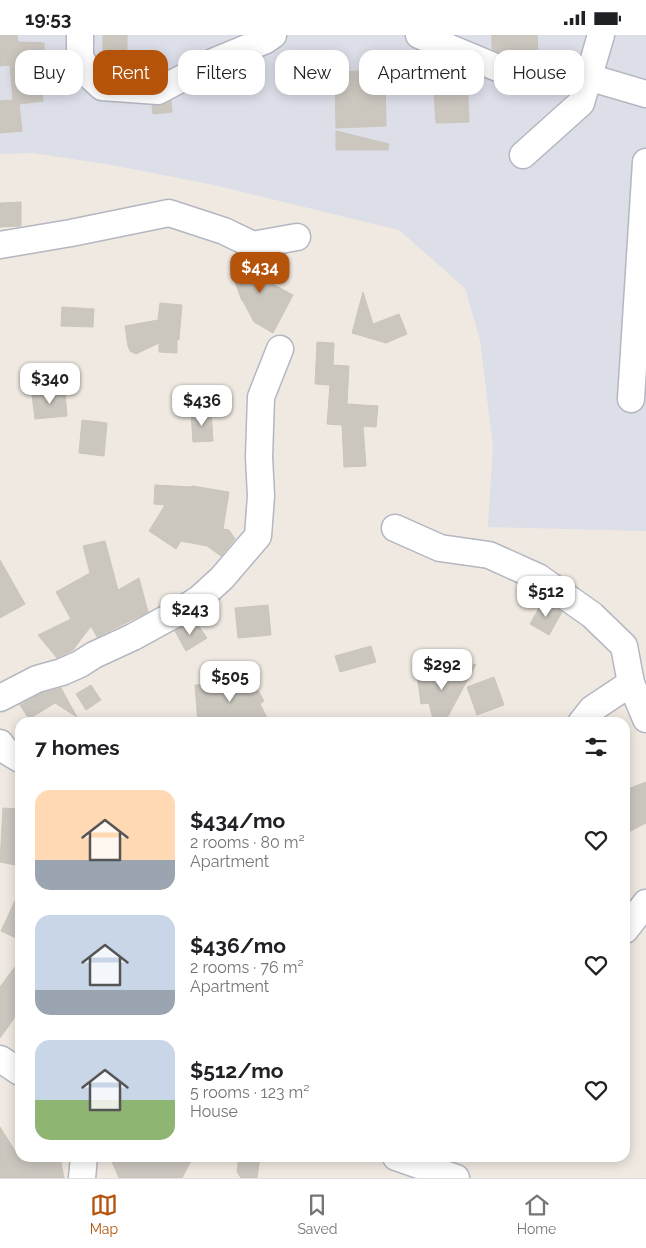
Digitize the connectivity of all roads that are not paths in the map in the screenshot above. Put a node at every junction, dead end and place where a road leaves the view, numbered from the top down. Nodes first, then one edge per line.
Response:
1 (80, 35) edge
2 (273, 35) edge
3 (419, 35) edge
4 (601, 35) edge
5 (588, 77) junction
6 (646, 94) edge
7 (524, 155) dead end
8 (646, 162) edge
9 (297, 237) dead end
10 (0, 245) edge
11 (280, 349) dead end
12 (631, 399) dead end
13 (395, 528) dead end
14 (631, 683) junction
15 (0, 697) edge
16 (586, 717) edge
17 (646, 719) edge
18 (0, 743) edge
19 (15, 756) edge
20 (646, 903) edge
21 (630, 924) edge
22 (0, 1059) edge
23 (15, 1069) edge
24 (84, 1162) edge
25 (417, 1162) edge
26 (446, 1169) edge
27 (82, 1178) edge

1 - 2 street
3 - 5 street
4 - 5 street
5 - 6 street
5 - 7 street
8 - 12 street
9 - 10 street
11 - 15 street
13 - 14 street
14 - 16 street
14 - 17 street
18 - 19 street
20 - 21 street
22 - 23 street
24 - 27 street
25 - 26 street

